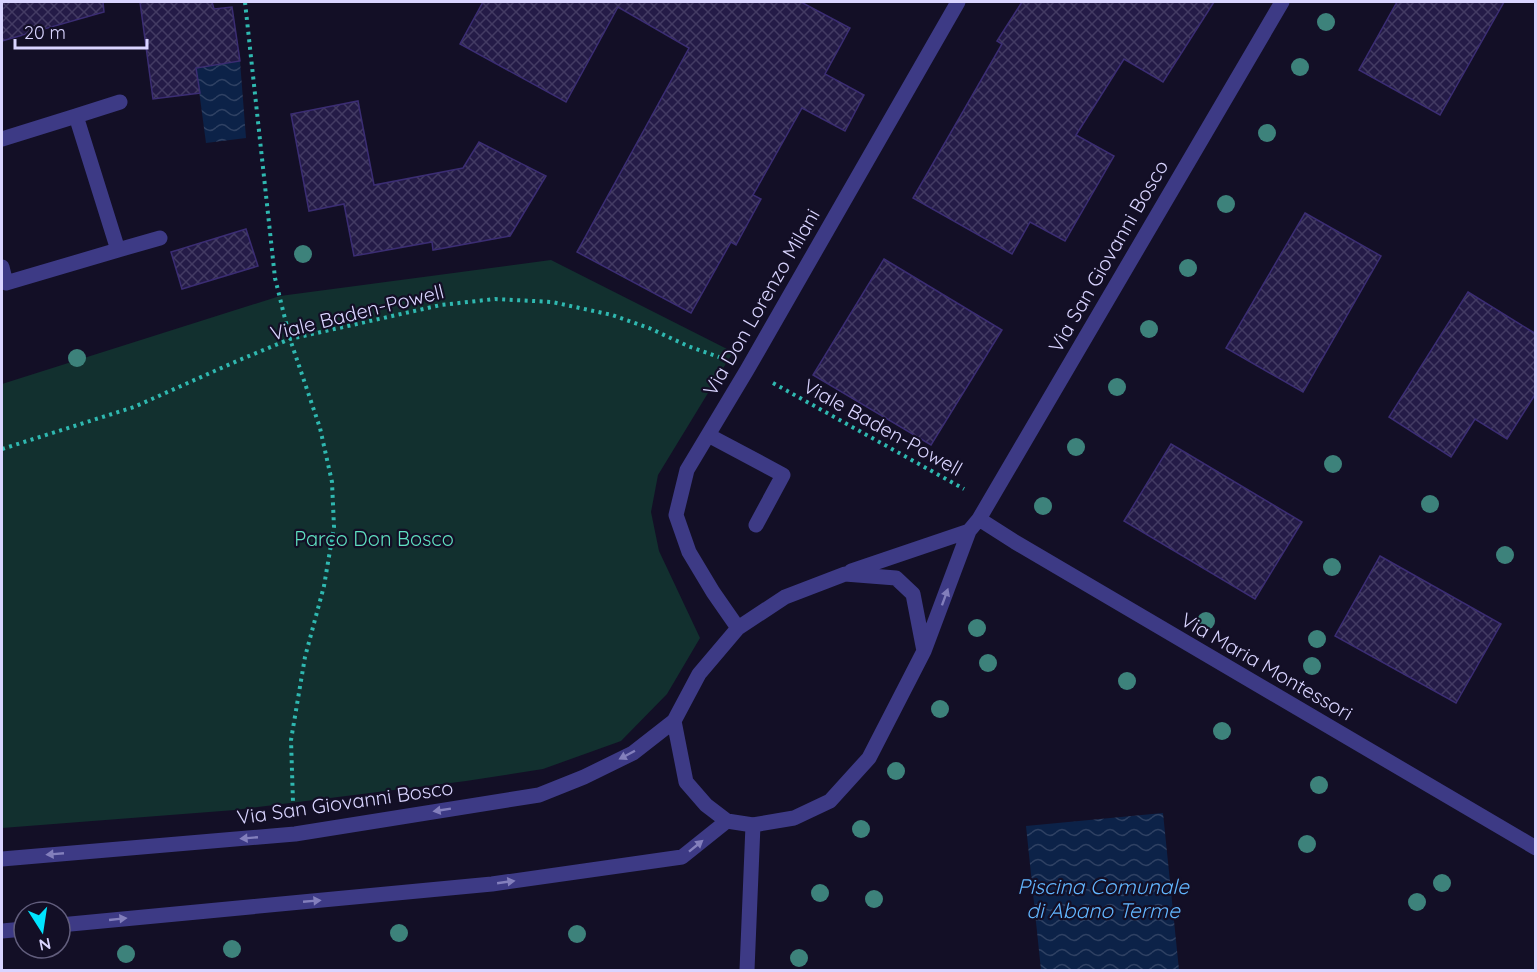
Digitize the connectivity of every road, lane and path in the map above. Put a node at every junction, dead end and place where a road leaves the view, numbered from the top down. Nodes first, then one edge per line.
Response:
1 (245, 2) edge
2 (958, 2) edge
3 (1282, 2) edge
4 (120, 102) dead end
5 (76, 116) junction
6 (2, 139) edge
7 (160, 238) dead end
8 (118, 250) junction
9 (2, 267) edge
10 (4, 284) edge
11 (290, 339) junction
12 (728, 361) dead end
13 (764, 379) dead end
14 (708, 435) junction
15 (2, 449) edge
16 (988, 502) junction
17 (979, 519) junction
18 (756, 525) dead end
19 (969, 531) junction
20 (845, 574) junction
21 (738, 628) junction
22 (924, 651) junction
23 (674, 721) junction
24 (727, 821) junction
25 (753, 825) junction
26 (294, 834) junction
27 (1536, 848) edge
28 (2, 859) edge
29 (72, 924) edge
30 (747, 970) edge

1 - 11 path
2 - 14 street, Via Don Lorenzo Milani
3 - 16 street, Via San Giovanni Bosco
4 - 5 street
5 - 6 street
5 - 8 street
7 - 8 street
8 - 10 street
9 - 10 street
11 - 12 path, Viale Baden-Powell
11 - 15 path, Viale Baden-Powell
11 - 26 path
13 - 16 path, Viale Baden-Powell
14 - 18 street
14 - 21 street, Via Don Lorenzo Milani
16 - 17 street, Via San Giovanni Bosco
17 - 19 street, Via San Giovanni Bosco
17 - 27 street, Via Maria Montessori
19 - 20 street, Via San Giovanni Bosco
22 -> 19 street, Via San Giovanni Bosco
20 - 21 street, Via San Giovanni Bosco
20 - 22 street, Via San Giovanni Bosco
21 - 23 street, Via San Giovanni Bosco
22 - 25 street, Via San Giovanni Bosco
23 - 24 street, Via San Giovanni Bosco
23 -> 26 street, Via San Giovanni Bosco
24 - 25 street, Via San Giovanni Bosco
29 -> 24 street
25 - 30 street
26 -> 28 street, Via San Giovanni Bosco

